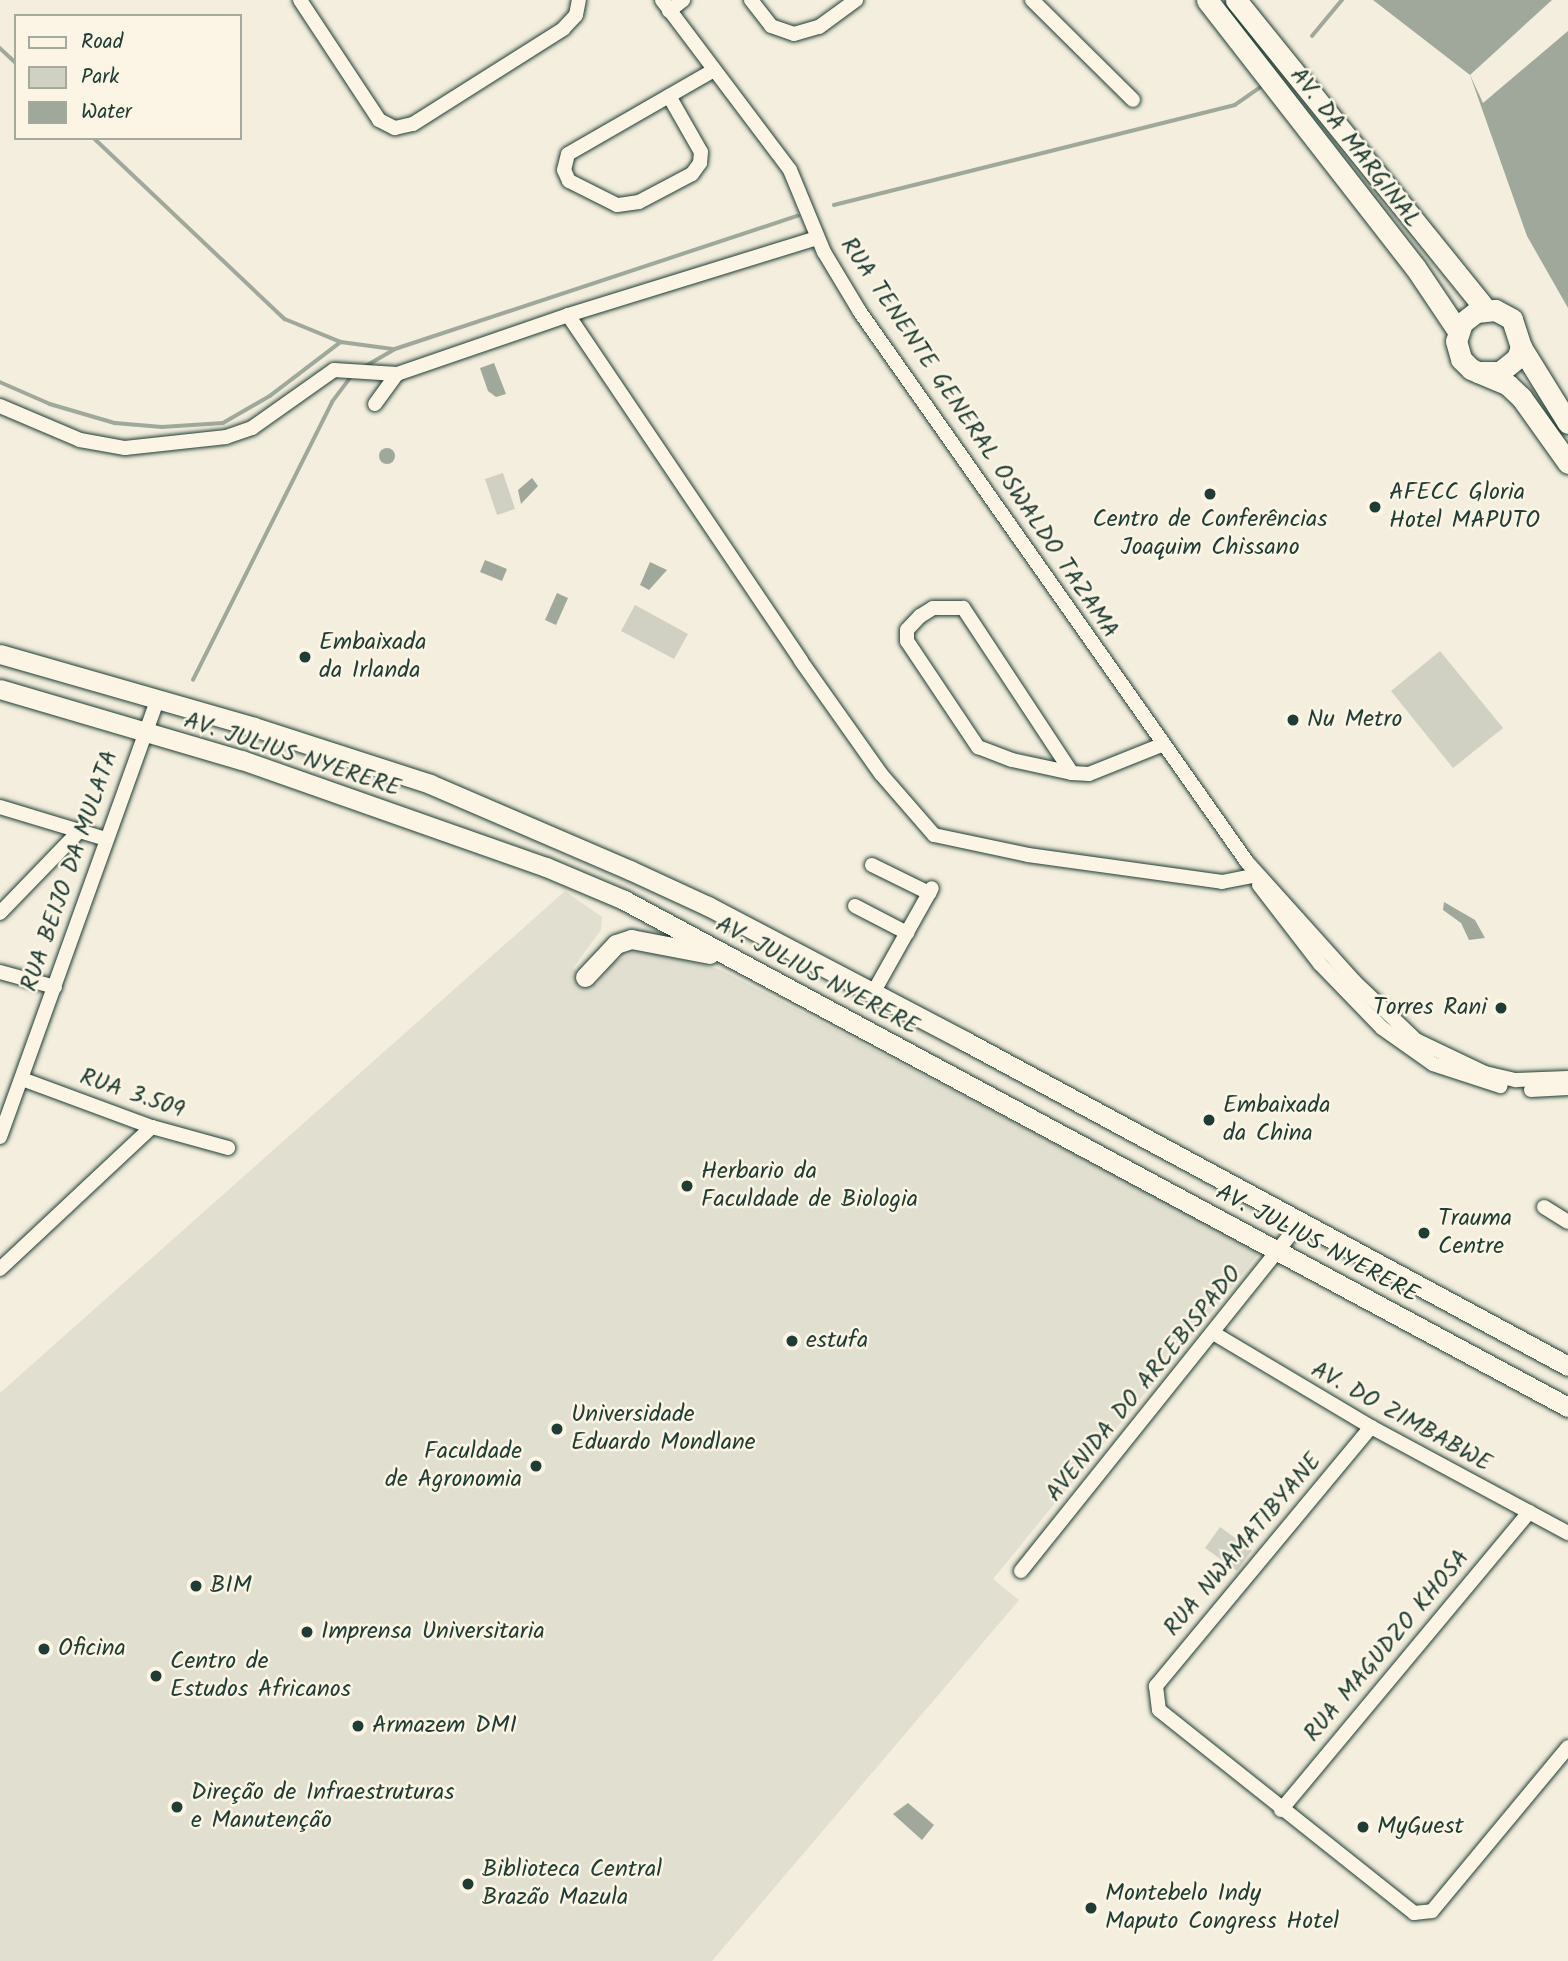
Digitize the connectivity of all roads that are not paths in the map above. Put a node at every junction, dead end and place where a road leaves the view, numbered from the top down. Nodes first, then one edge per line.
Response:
1 (300, 0) edge
2 (579, 0) edge
3 (683, 0) edge
4 (751, 0) edge
5 (856, 0) edge
6 (1032, 0) edge
7 (1206, 0) edge
8 (1236, 0) edge
9 (666, 6) edge
10 (714, 70) junction
11 (669, 96) junction
12 (1133, 100) dead end
13 (817, 238) junction
14 (589, 309) junction
15 (1485, 309) junction
16 (568, 315) junction
17 (1458, 331) junction
18 (586, 345) junction
19 (1521, 347) junction
20 (1478, 372) junction
21 (397, 374) junction
22 (374, 404) dead end
23 (0, 406) edge
24 (1568, 423) edge
25 (1568, 463) edge
26 (0, 654) edge
27 (0, 690) edge
28 (157, 700) junction
29 (142, 734) junction
30 (1161, 745) junction
31 (1072, 773) junction
32 (0, 807) edge
33 (82, 829) junction
34 (106, 839) junction
35 (1247, 862) junction
36 (872, 864) dead end
37 (1254, 876) junction
38 (855, 906) dead end
39 (0, 913) edge
40 (906, 933) junction
41 (725, 954) junction
42 (0, 972) edge
43 (586, 977) dead end
44 (55, 987) junction
45 (873, 993) junction
46 (1568, 1078) edge
47 (22, 1079) junction
48 (1568, 1088) edge
49 (152, 1127) junction
50 (0, 1137) edge
51 (228, 1148) dead end
52 (1544, 1207) dead end
53 (1568, 1222) edge
54 (1300, 1223) junction
55 (1278, 1253) junction
56 (0, 1269) edge
57 (1215, 1334) junction
58 (1568, 1366) edge
59 (1568, 1407) edge
60 (1371, 1427) junction
61 (1529, 1512) junction
62 (1568, 1533) edge
63 (1021, 1571) dead end
64 (1568, 1747) edge
65 (1281, 1810) junction

1 - 2 street
3 - 9 street
4 - 5 street
6 - 12 street
7 - 17 main road, AV. DA MARGINAL
8 - 15 main road, AV. DA MARGINAL
9 - 10 street, RUA TENENTE GENERAL OSWALDO TAZAMA
10 - 11 street
10 - 13 street, RUA TENENTE GENERAL OSWALDO TAZAMA
11 - 11 street
13 - 14 street
13 - 30 street, RUA TENENTE GENERAL OSWALDO TAZAMA
14 - 16 street
14 - 18 street
15 - 17 main road
15 - 19 main road, AV. DA MARGINAL
16 - 18 street
16 - 21 street
17 - 20 main road, AV. DA MARGINAL
18 - 37 street
19 - 20 main road
19 - 24 main road, AV. DA MARGINAL
20 - 25 main road, AV. DA MARGINAL
21 - 22 street
21 - 23 street
26 - 28 main road, AV. JULIUS NYERERE
27 - 29 main road, AV. JULIUS NYERERE
28 - 29 street, RUA BEIJO DA MULATA
28 - 45 main road, AV. JULIUS NYERERE
29 - 34 street, RUA BEIJO DA MULATA
29 - 41 main road, AV. JULIUS NYERERE
30 - 31 street
30 - 35 street, RUA TENENTE GENERAL OSWALDO TAZAMA
31 - 31 street
32 - 33 street
33 - 34 street
33 - 39 street
34 - 44 street, RUA BEIJO DA MULATA
35 - 37 street, RUA TENENTE GENERAL OSWALDO TAZAMA
35 - 46 street, RUA TENENTE GENERAL OSWALDO TAZAMA
36 - 40 street
37 - 48 street, RUA TENENTE GENERAL OSWALDO TAZAMA
38 - 40 street
40 - 45 street
41 - 43 main road
41 - 55 main road, AV. JULIUS NYERERE
42 - 44 street
44 - 47 street, RUA BEIJO DA MULATA
45 - 54 main road, AV. JULIUS NYERERE
47 - 49 street, RUA 3.509
47 - 50 street, RUA BEIJO DA MULATA
49 - 51 street, RUA 3.509
49 - 56 street
52 - 53 street
54 - 55 street, AVENIDA DO ARCEBISPADO
54 - 58 main road, AV. JULIUS NYERERE
55 - 57 street, AVENIDA DO ARCEBISPADO
55 - 59 main road, AV. JULIUS NYERERE
57 - 60 street, AV. DO ZIMBABWE
57 - 63 street, AVENIDA DO ARCEBISPADO
60 - 61 street, AV. DO ZIMBABWE
60 - 65 street, RUA NWAMATIBYANE
61 - 62 street, AV. DO ZIMBABWE
61 - 65 street, RUA MAGUDZO KHOSA
64 - 65 street

